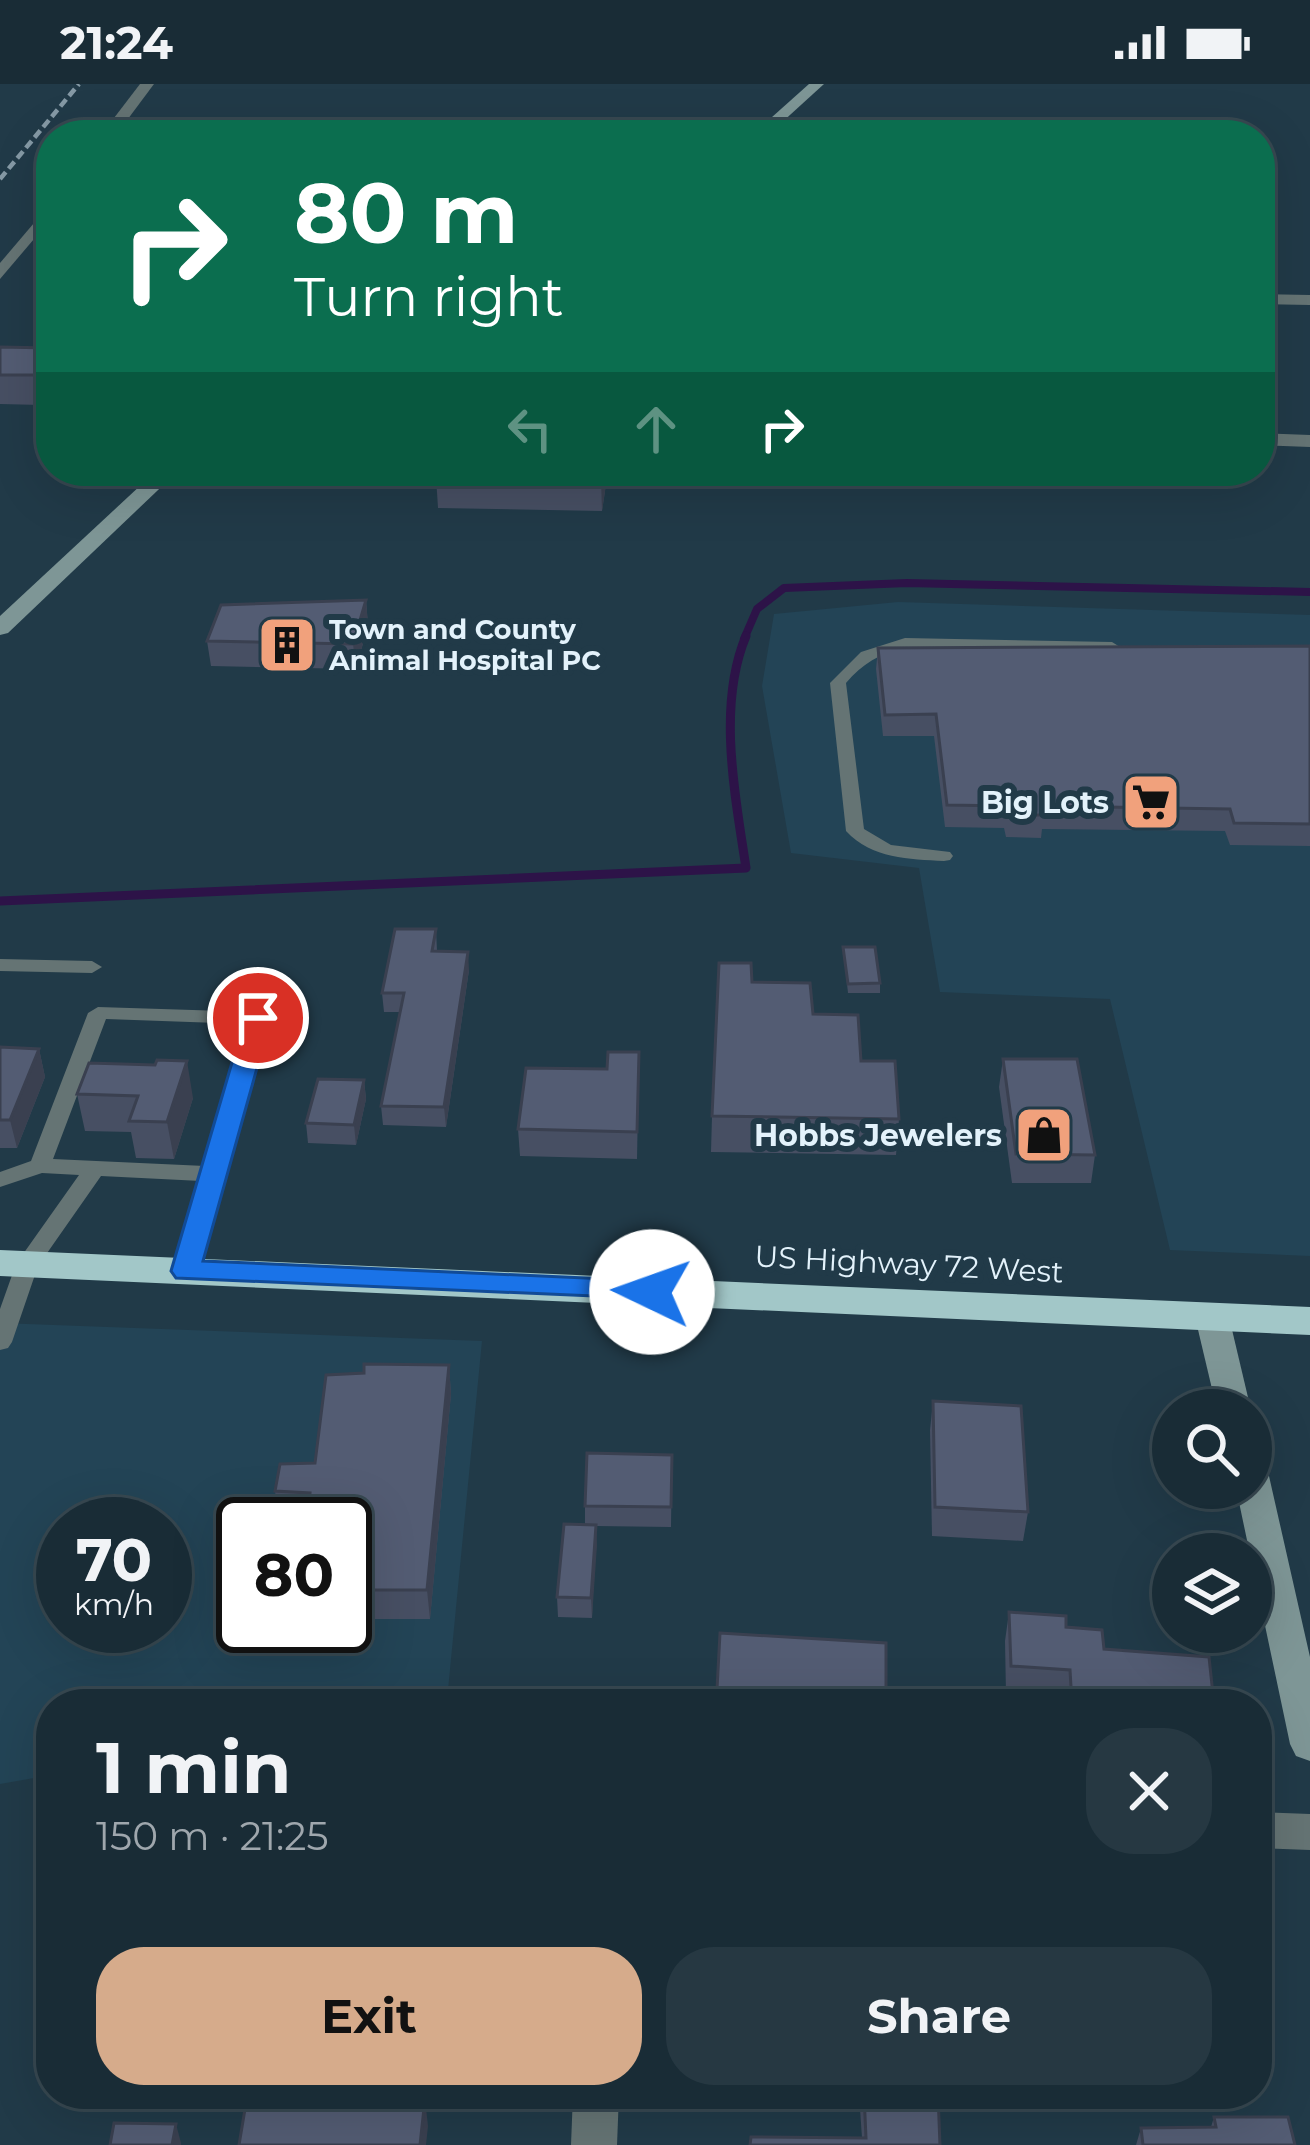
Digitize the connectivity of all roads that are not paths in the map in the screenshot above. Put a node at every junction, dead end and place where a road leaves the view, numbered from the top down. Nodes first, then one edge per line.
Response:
1 (147, 84) edge
2 (817, 84) edge
3 (119, 120) edge
4 (776, 120) edge
5 (36, 227) edge
6 (0, 274) edge
7 (1275, 299) edge
8 (1310, 300) edge
9 (1275, 440) edge
10 (1310, 441) edge
11 (152, 486) edge
12 (0, 628) edge
13 (1143, 648) edge
14 (944, 856) dead end
15 (0, 965) edge
16 (92, 967) dead end
17 (40, 1166) junction
18 (95, 1169) junction
19 (214, 1174) junction
20 (0, 1180) edge
21 (14, 1264) edge
22 (186, 1271) junction
23 (1212, 1317) junction
24 (1310, 1322) edge
25 (0, 1342) edge
26 (1229, 1389) edge
27 (1258, 1509) edge
28 (1310, 1744) edge
29 (1272, 1831) edge
30 (1310, 1832) edge
31 (595, 2109) edge
32 (594, 2145) edge

1 - 3 street
2 - 4 street
5 - 6 street
7 - 8 street
9 - 10 street
11 - 12 street
13 - 14 lane
15 - 16 lane
17 - 18 lane
17 - 19 lane
17 - 20 lane
18 - 19 lane
18 - 21 lane
19 - 22 lane
21 - 22 highway, US Highway 72 West
21 - 25 lane
22 - 23 highway, US Highway 72 West
23 - 24 highway, US Highway 72 West
23 - 26 street
27 - 28 street
29 - 30 street
31 - 32 street

